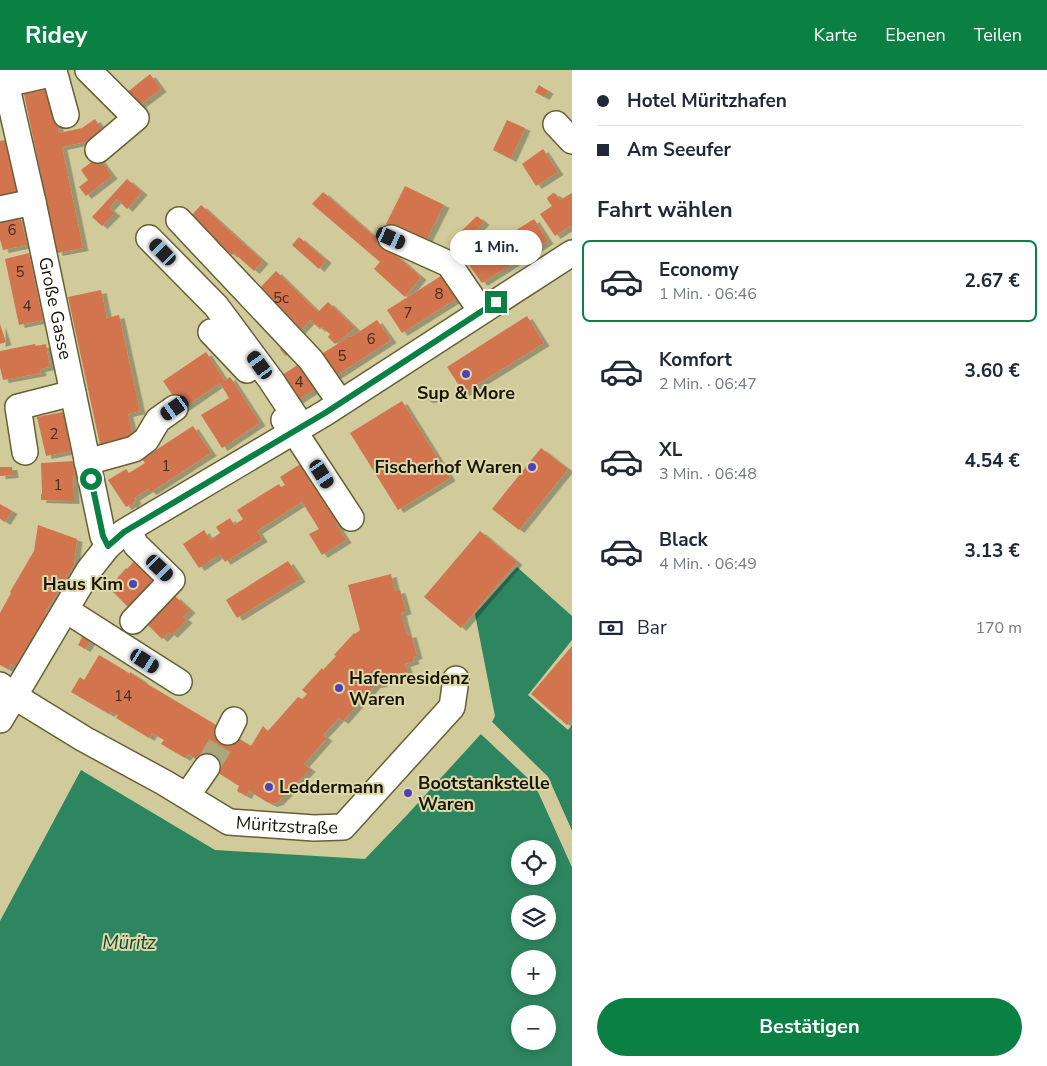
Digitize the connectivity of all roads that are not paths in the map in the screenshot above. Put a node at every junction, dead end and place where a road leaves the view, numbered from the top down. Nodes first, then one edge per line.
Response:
1 (54, 70) edge
2 (88, 70) edge
3 (5, 77) edge
4 (66, 115) dead end
5 (98, 150) dead end
6 (33, 202) junction
7 (0, 209) edge
8 (179, 220) dead end
9 (149, 238) dead end
10 (391, 238) dead end
11 (572, 253) edge
12 (481, 311) junction
13 (211, 332) dead end
14 (73, 393) junction
15 (340, 402) junction
16 (175, 408) dead end
17 (298, 429) junction
18 (25, 452) dead end
19 (87, 462) junction
20 (351, 518) dead end
21 (128, 530) junction
22 (108, 546) junction
23 (66, 610) junction
24 (133, 621) dead end
25 (456, 679) dead end
26 (179, 682) dead end
27 (7, 690) edge
28 (0, 720) edge
29 (207, 767) tunnel mouth
30 (187, 796) junction

1 - 3 street
1 - 4 street
2 - 5 street
3 - 6 street, Große Gasse
6 - 7 street
6 - 14 street, Große Gasse
8 - 15 street
9 - 17 street
10 - 12 street
11 - 12 street
12 - 15 street
13 - 17 street
14 - 18 street
14 - 19 street, Große Gasse
15 - 17 street
16 - 19 street
17 - 20 street
17 - 21 street
19 - 22 street, Große Gasse
21 - 22 street
21 - 24 street
22 - 23 street
23 - 26 street
23 - 27 street
25 - 30 street, Müritzstraße
27 - 28 street
27 - 30 street, Müritzstraße
29 - 30 street

